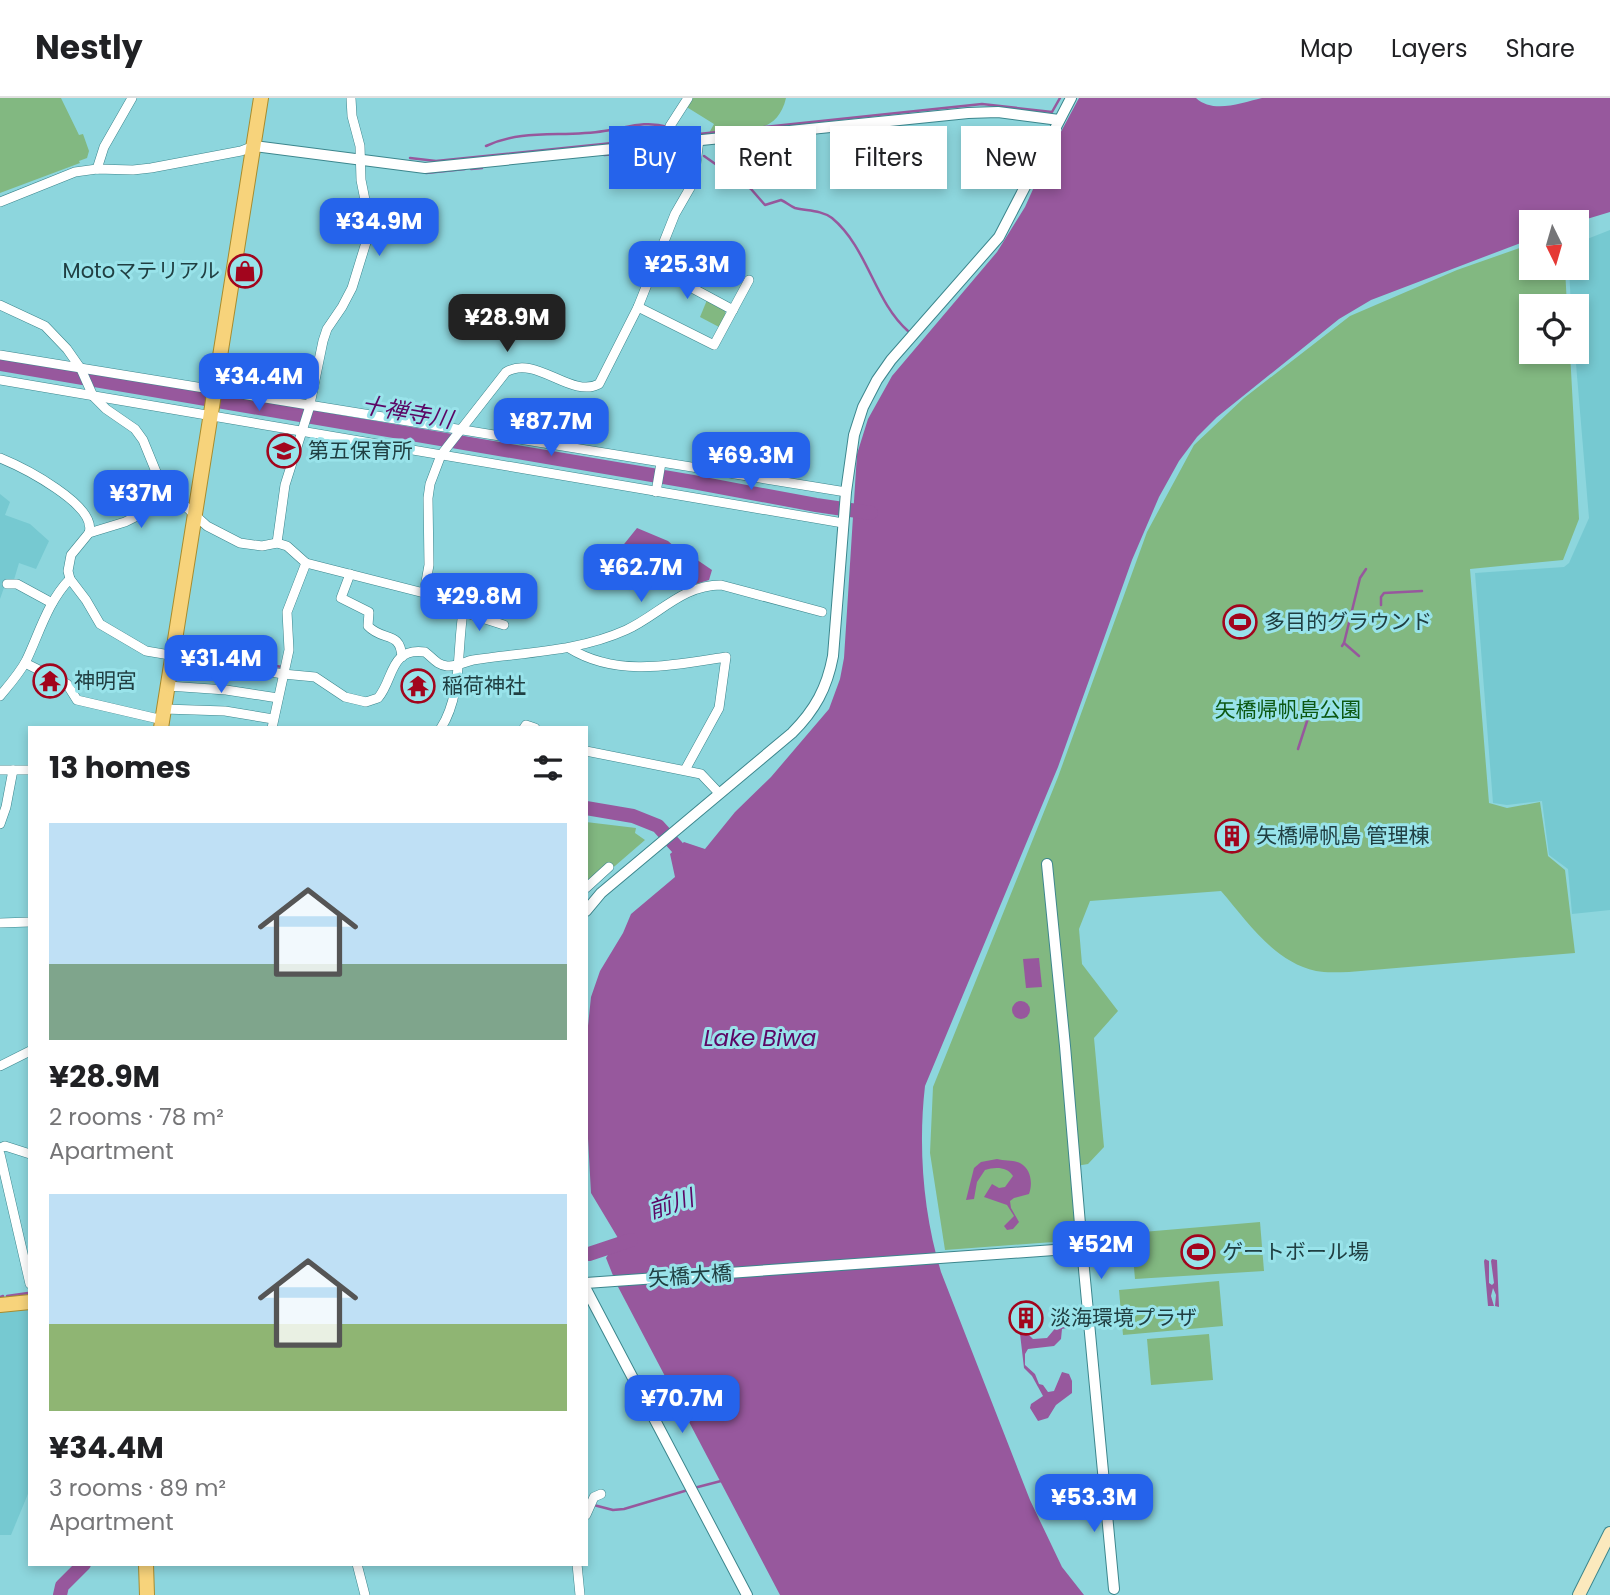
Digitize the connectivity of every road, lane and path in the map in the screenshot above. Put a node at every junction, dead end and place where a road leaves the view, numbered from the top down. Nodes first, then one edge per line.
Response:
1 (132, 98) edge
2 (261, 98) edge
3 (351, 98) edge
4 (688, 98) edge
5 (1071, 98) edge
6 (1059, 120) junction
7 (670, 126) edge
8 (701, 139) edge
9 (254, 146) junction
10 (609, 149) edge
11 (361, 159) junction
12 (97, 169) junction
13 (689, 189) edge
14 (0, 202) edge
15 (655, 268) junction
16 (749, 280) dead end
17 (0, 305) edge
18 (638, 307) junction
19 (733, 310) junction
20 (0, 355) edge
21 (81, 370) junction
22 (0, 380) edge
23 (214, 392) junction
24 (92, 395) junction
25 (309, 408) junction
26 (211, 415) junction
27 (303, 430) junction
28 (457, 432) junction
29 (442, 453) junction
30 (0, 458) edge
31 (661, 465) junction
32 (161, 484) junction
33 (657, 489) junction
34 (845, 494) junction
35 (195, 515) junction
36 (843, 522) junction
37 (89, 533) junction
38 (276, 543) junction
39 (306, 563) junction
40 (350, 574) junction
41 (70, 579) junction
42 (7, 584) dead end
43 (424, 593) junction
44 (52, 603) junction
45 (463, 612) junction
46 (822, 612) dead end
47 (504, 625) dead end
48 (569, 648) junction
49 (172, 655) junction
50 (402, 657) junction
51 (25, 663) junction
52 (457, 666) junction
53 (283, 674) junction
54 (168, 686) junction
55 (0, 696) edge
56 (278, 698) junction
57 (163, 719) edge
58 (272, 724) edge
59 (441, 726) edge
60 (588, 751) edge
61 (0, 770) edge
62 (13, 770) junction
63 (28, 770) edge
64 (685, 770) junction
65 (719, 793) junction
66 (0, 824) edge
67 (1047, 864) dead end
68 (609, 867) dead end
69 (588, 886) edge
70 (588, 909) edge
71 (28, 922) edge
72 (0, 923) edge
73 (28, 1052) edge
74 (0, 1066) edge
75 (0, 1147) edge
76 (28, 1153) edge
77 (0, 1154) edge
78 (1082, 1248) junction
79 (28, 1275) edge
80 (592, 1283) edge
81 (588, 1293) edge
82 (28, 1302) edge
83 (0, 1306) edge
84 (601, 1494) dead end
85 (588, 1511) edge
86 (1610, 1533) edge
87 (146, 1566) edge
88 (358, 1566) edge
89 (577, 1566) edge
90 (1114, 1589) dead end
91 (147, 1595) edge
92 (365, 1595) edge
93 (580, 1595) edge
94 (747, 1595) edge
95 (1579, 1595) edge

1 - 12 street
2 - 9 main road
3 - 11 street
4 - 7 street
5 - 6 street
6 - 8 street
6 - 34 street
9 - 11 street
9 - 12 street
9 - 23 main road
10 - 11 street
11 - 25 street
12 - 14 street
13 - 15 street
15 - 18 street
15 - 19 street
16 - 19 street
17 - 21 street
18 - 19 street
18 - 28 street
20 - 21 street
21 - 23 street
21 - 24 street
22 - 24 street
23 - 25 street
23 - 26 main road
24 - 26 street
24 - 32 street
25 - 27 street
25 - 28 street
26 - 27 street
26 - 35 main road
27 - 29 street
27 - 38 street
28 - 29 street
28 - 31 street
29 - 33 street
29 - 43 street
30 - 37 street
31 - 33 street
31 - 34 street
32 - 35 street
32 - 37 street
33 - 36 street
34 - 36 street
35 - 38 street
35 - 49 main road
36 - 65 street
37 - 41 street
38 - 39 street
39 - 40 street
39 - 53 street
40 - 43 street
40 - 50 street
41 - 44 street
41 - 49 street
42 - 44 street
43 - 45 street
44 - 51 street
45 - 47 street
45 - 52 street
46 - 48 street
48 - 52 street
48 - 64 street
49 - 53 street
49 - 54 main road
50 - 52 street
50 - 53 street
51 - 55 street
51 - 57 street
52 - 59 street
53 - 56 street
54 - 56 street
54 - 57 main road
56 - 58 street
57 - 58 street
60 - 64 street
61 - 62 street
62 - 63 street
62 - 66 street
64 - 65 street
65 - 70 street
67 - 78 street
68 - 69 street
71 - 72 street
73 - 74 street
75 - 76 street
77 - 79 street
78 - 80 street, 矢橋大橋
78 - 90 street
81 - 94 street
82 - 83 main road
84 - 85 street
86 - 95 main road
87 - 91 main road
88 - 92 street
89 - 93 street

